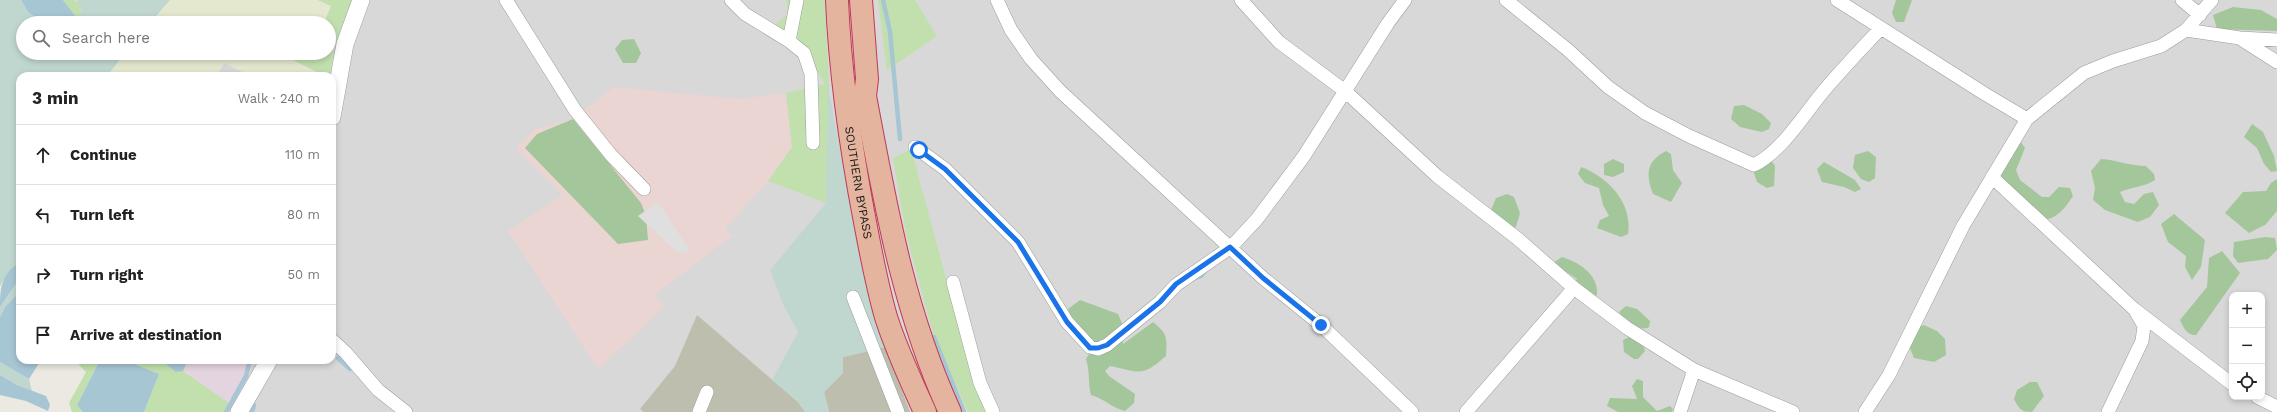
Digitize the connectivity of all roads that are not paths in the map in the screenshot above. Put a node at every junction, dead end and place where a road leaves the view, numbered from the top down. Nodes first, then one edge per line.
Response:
1 (361, 0) edge
2 (506, 0) edge
3 (731, 0) edge
4 (797, 0) edge
5 (837, 0) edge
6 (861, 0) edge
7 (997, 0) edge
8 (1241, 0) edge
9 (1405, 0) edge
10 (1506, 0) edge
11 (1837, 0) edge
12 (2182, 0) edge
13 (2212, 0) edge
14 (2200, 15) junction
15 (1881, 28) junction
16 (2186, 30) junction
17 (2240, 38) junction
18 (2277, 40) edge
19 (789, 41) junction
20 (2277, 62) edge
21 (1346, 91) junction
22 (336, 95) edge
23 (2027, 119) junction
24 (812, 143) dead end
25 (915, 147) dead end
26 (1992, 177) junction
27 (644, 189) dead end
28 (1230, 247) junction
29 (953, 282) dead end
30 (1574, 288) junction
31 (853, 297) dead end
32 (2134, 309) junction
33 (336, 344) edge
34 (267, 364) edge
35 (1694, 370) junction
36 (2229, 382) edge
37 (707, 392) dead end
38 (2263, 400) edge
39 (2277, 407) edge
40 (238, 412) edge
41 (406, 412) edge
42 (699, 412) edge
43 (898, 412) edge
44 (925, 412) edge
45 (950, 412) edge
46 (993, 412) edge
47 (1412, 412) edge
48 (1466, 412) edge
49 (1680, 412) edge
50 (1793, 412) edge
51 (1865, 412) edge
52 (2108, 412) edge

1 - 22 street
2 - 27 street
3 - 19 street
4 - 19 street
5 - 44 highway, SOUTHERN BYPASS
6 - 45 highway, SOUTHERN BYPASS
7 - 28 street
8 - 21 street
9 - 21 street
10 - 15 street
11 - 15 street
12 - 14 street
13 - 14 street
14 - 16 street
15 - 23 street
16 - 17 street
16 - 23 street
17 - 18 street
17 - 20 street
19 - 24 street
21 - 28 street
21 - 30 street
23 - 26 street
25 - 28 street
26 - 32 street
26 - 51 street
28 - 47 street
29 - 46 street
30 - 35 street
30 - 48 street
31 - 43 street
32 - 36 street
32 - 52 street
33 - 41 street
34 - 40 street
35 - 49 street
35 - 50 street
37 - 42 street
38 - 39 street

